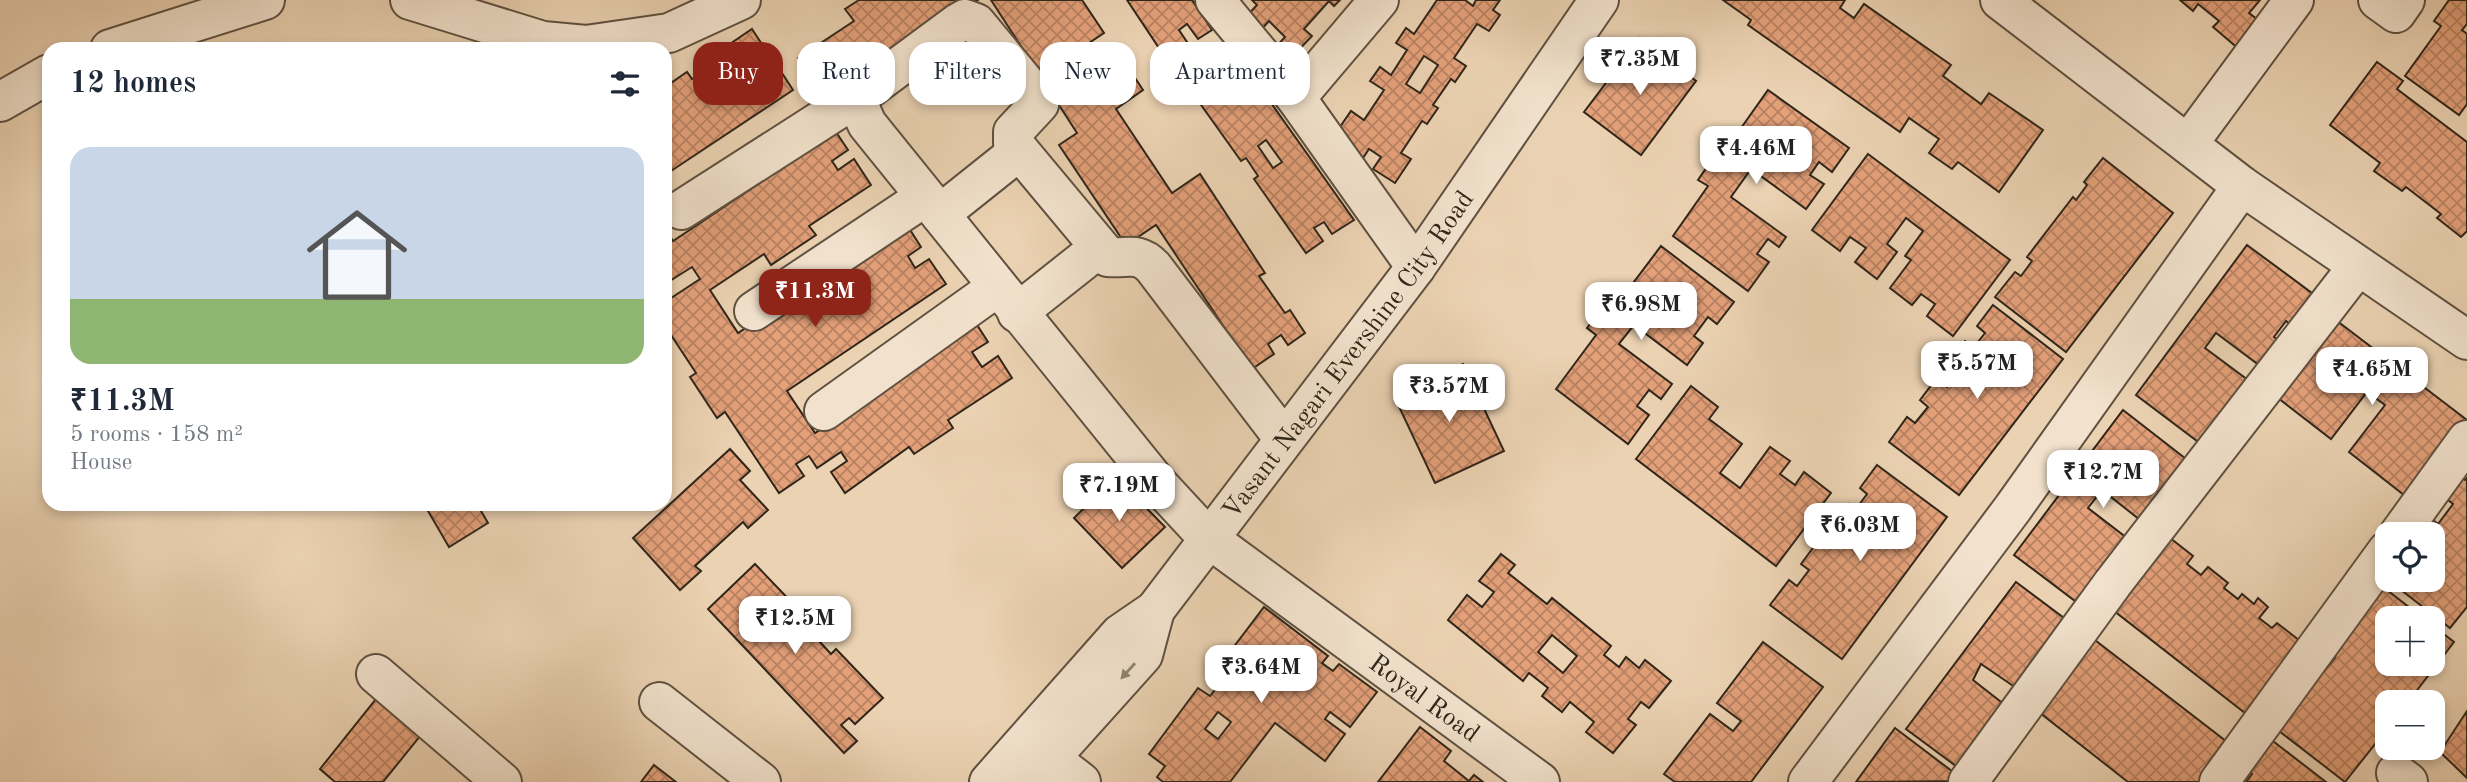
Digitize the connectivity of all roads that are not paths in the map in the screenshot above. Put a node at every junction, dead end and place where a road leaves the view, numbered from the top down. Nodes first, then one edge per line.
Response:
1 (265, 0) edge
2 (410, 0) edge
3 (741, 0) edge
4 (1215, 0) edge
5 (1379, 0) edge
6 (1599, 0) edge
7 (2000, 0) edge
8 (2294, 0) edge
9 (2378, 0) edge
10 (2405, 0) edge
11 (132, 42) edge
12 (557, 42) edge
13 (601, 42) edge
14 (1250, 42) edge
15 (895, 70) edge
16 (42, 78) edge
17 (1310, 81) edge
18 (0, 102) edge
19 (845, 105) edge
20 (859, 105) edge
21 (1301, 105) edge
22 (2188, 145) junction
23 (1019, 151) junction
24 (2242, 186) junction
25 (933, 206) junction
26 (681, 210) dead end
27 (1098, 248) junction
28 (2358, 266) junction
29 (1416, 267) junction
30 (1007, 300) junction
31 (754, 311) dead end
32 (2467, 340) edge
33 (824, 411) dead end
34 (1284, 439) junction
35 (2467, 440) edge
36 (2408, 522) edge
37 (1208, 538) junction
38 (2375, 568) edge
39 (1155, 610) junction
40 (376, 674) dead end
41 (659, 702) dead end
42 (1039, 770) edge
43 (502, 782) edge
44 (761, 782) edge
45 (989, 782) edge
46 (1081, 782) edge
47 (1540, 782) edge
48 (1808, 782) edge
49 (1968, 782) edge
50 (2219, 782) edge

1 - 11 street
2 - 12 street
3 - 13 street
4 - 14 street
5 - 17 street
6 - 29 street, Vasant Nagari Evershine City Road
7 - 22 street
8 - 22 street
9 - 10 street
15 - 23 street
16 - 18 street
19 - 26 street
20 - 25 street, Royal Road
21 - 29 street
22 - 24 street
23 - 25 street
23 - 27 street
24 - 28 street
24 - 48 street
25 - 30 street, Royal Road
25 - 31 street
27 - 30 street
27 - 34 street
28 - 32 street
28 - 49 street
29 - 34 street, Vasant Nagari Evershine City Road
30 - 33 street
30 - 37 street, Royal Road
34 - 37 street, Vasant Nagari Evershine City Road
35 - 36 street
37 - 39 street, Vasant Nagari Evershine City Road
37 - 47 street, Royal Road
38 - 50 street
39 -> 42 street
39 - 45 street, Vasant Nagari Evershine City Road
40 - 43 street
41 - 44 street
42 - 46 street

